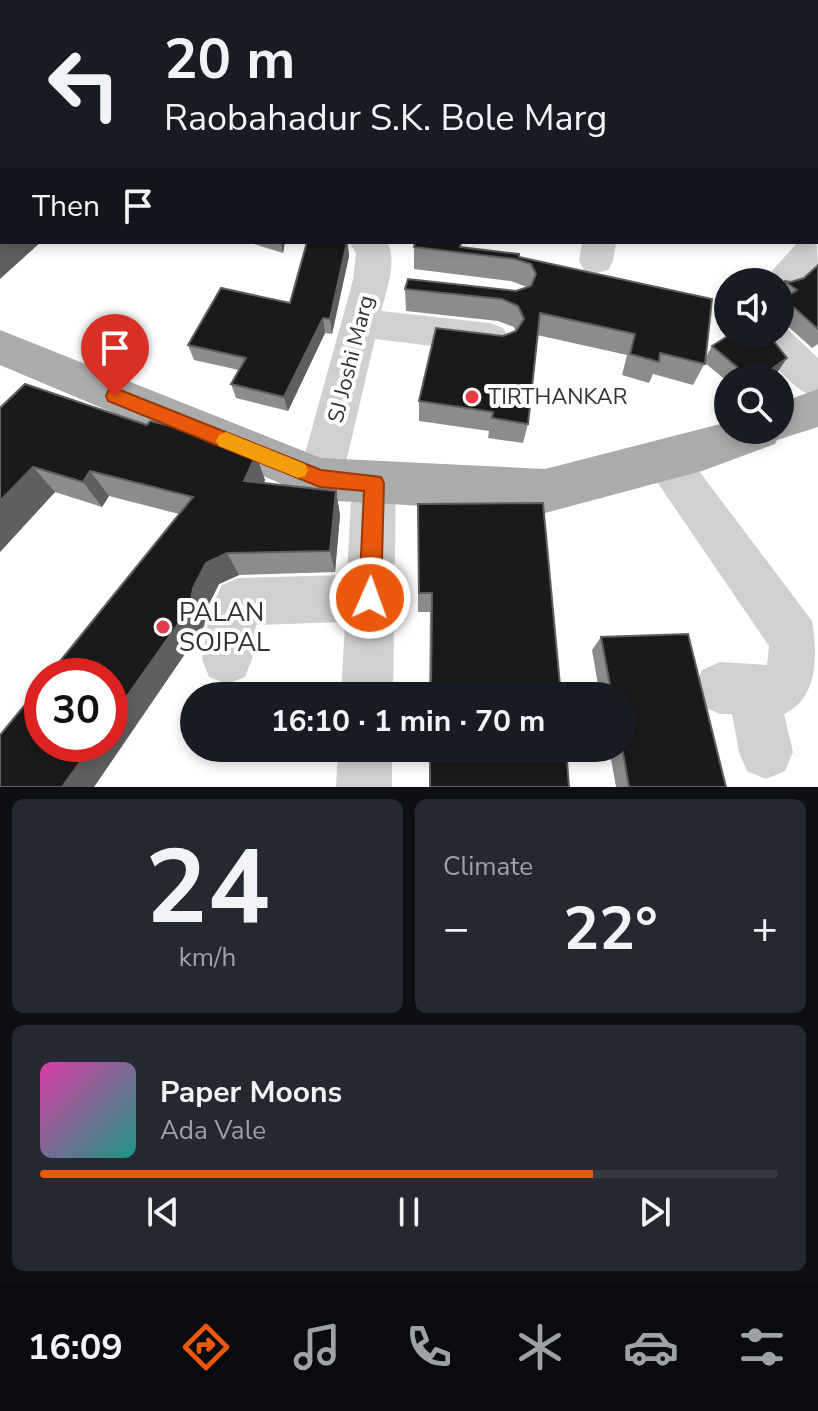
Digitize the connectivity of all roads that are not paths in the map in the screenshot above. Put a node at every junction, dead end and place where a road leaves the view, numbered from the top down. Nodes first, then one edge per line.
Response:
1 (368, 244) edge
2 (814, 244) edge
3 (794, 268) edge
4 (388, 299) junction
5 (498, 339) edge
6 (0, 346) edge
7 (784, 348) edge
8 (818, 383) edge
9 (818, 408) edge
10 (794, 417) edge
11 (721, 444) edge
12 (666, 460) junction
13 (320, 479) junction
14 (374, 483) junction
15 (370, 598) junction
16 (806, 642) edge
17 (227, 659) dead end
18 (367, 682) edge
19 (766, 752) dead end
20 (365, 762) edge
21 (364, 787) edge

1 - 4 street, SJ Joshi Marg
2 - 3 street
4 - 5 street
4 - 13 street, SJ Joshi Marg
6 - 13 main road
7 - 8 street
9 - 10 main road
11 - 12 main road
12 - 14 main road
12 - 16 street
13 - 14 main road
14 - 15 street
15 - 17 street
15 - 18 street
16 - 19 street
20 - 21 street

